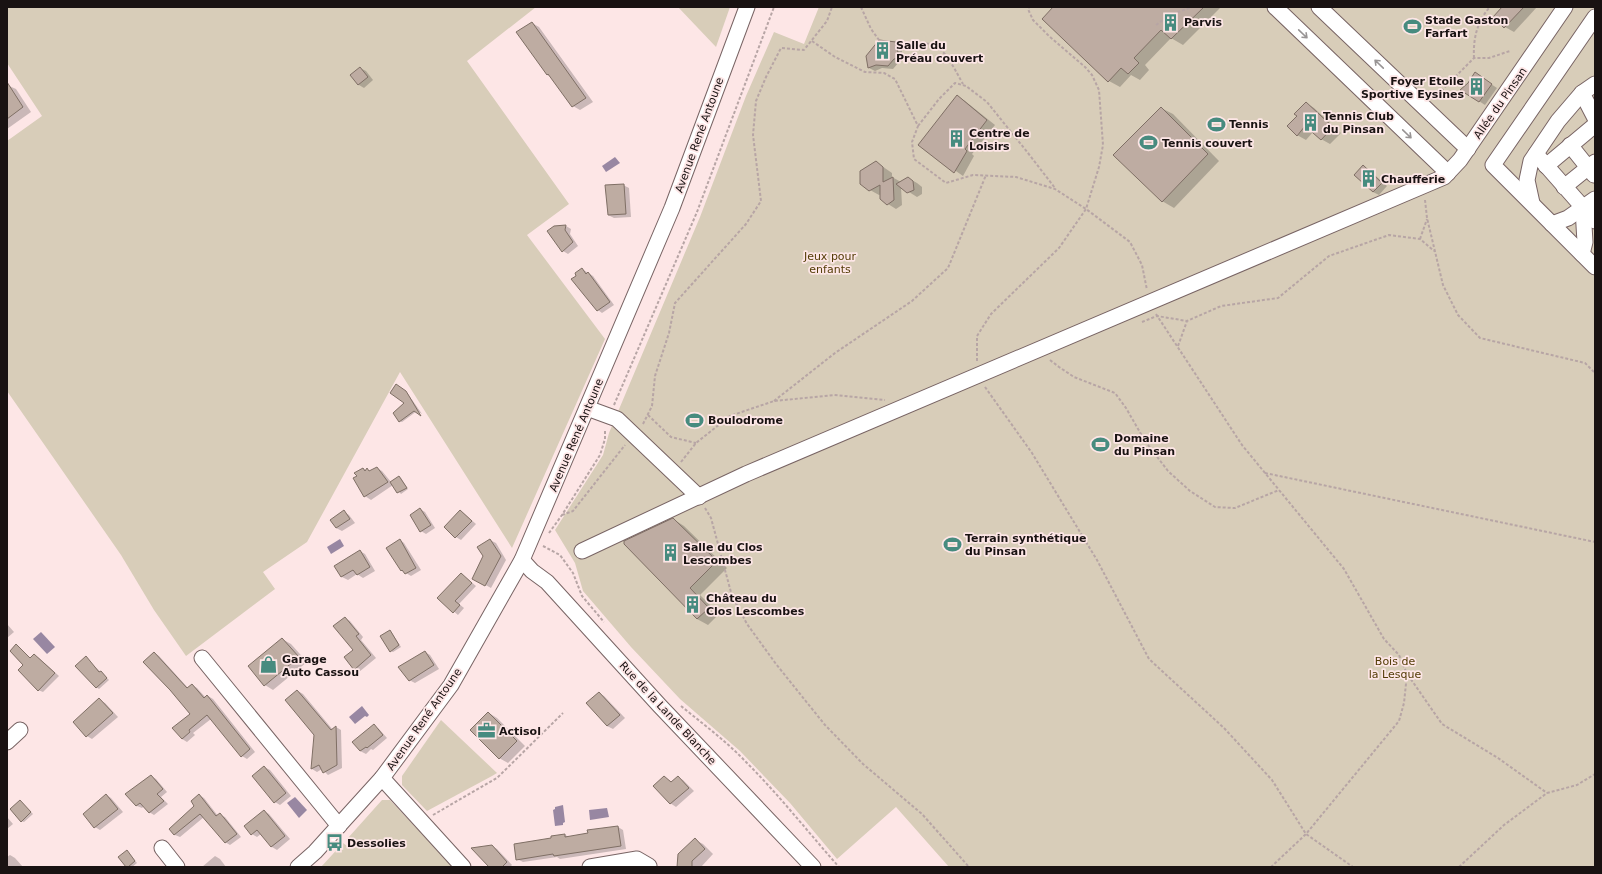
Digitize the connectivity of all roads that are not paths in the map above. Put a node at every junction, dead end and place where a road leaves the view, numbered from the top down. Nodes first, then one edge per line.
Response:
1 (747, 7) edge
2 (1275, 7) edge
3 (1319, 7) edge
4 (1565, 7) edge
5 (1595, 17) edge
6 (1595, 84) edge
7 (1582, 93) junction
8 (1595, 118) edge
9 (1595, 125) edge
10 (1570, 146) junction
11 (1468, 149) junction
12 (1536, 154) junction
13 (1546, 166) junction
14 (1593, 168) edge
15 (1448, 173) junction
16 (1564, 187) junction
17 (1595, 199) edge
18 (1532, 203) junction
19 (1583, 209) junction
20 (1595, 221) edge
21 (1552, 224) junction
22 (1582, 254) junction
23 (1595, 267) edge
24 (587, 408) junction
25 (699, 496) junction
26 (582, 551) dead end
27 (522, 560) junction
28 (202, 658) dead end
29 (20, 730) dead end
30 (7, 742) edge
31 (382, 778) junction
32 (339, 826) junction
33 (162, 848) dead end
34 (649, 866) edge
35 (177, 867) edge
36 (298, 867) edge
37 (463, 867) edge
38 (590, 867) edge
39 (813, 867) edge

1 - 24 street, Avenue René Antoune
2 -> 15 street
11 -> 3 street
4 - 11 street, Allée du Pinsan
5 - 18 street
6 - 7 street
7 - 8 street
7 - 12 street
9 - 10 street
10 - 13 street
10 - 14 street
11 - 15 street, Allée du Pinsan
12 - 13 street
12 - 18 street
13 - 16 street
14 - 16 street
15 - 25 street, Allée du Pinsan
16 - 19 street
17 - 19 street
18 - 21 street
19 - 20 street
19 - 21 street
19 - 22 street
21 - 22 street
22 - 23 street
24 - 25 street
24 - 27 street, Avenue René Antoune
25 - 26 street, Allée du Pinsan
27 - 31 street, Avenue René Antoune
27 - 39 street, Rue de la Lande Blanche
28 - 32 street
29 - 30 street
31 - 32 street, Avenue René Antoune
31 - 37 street
32 - 36 street, Avenue René Antoune
33 - 35 street
34 - 38 street

